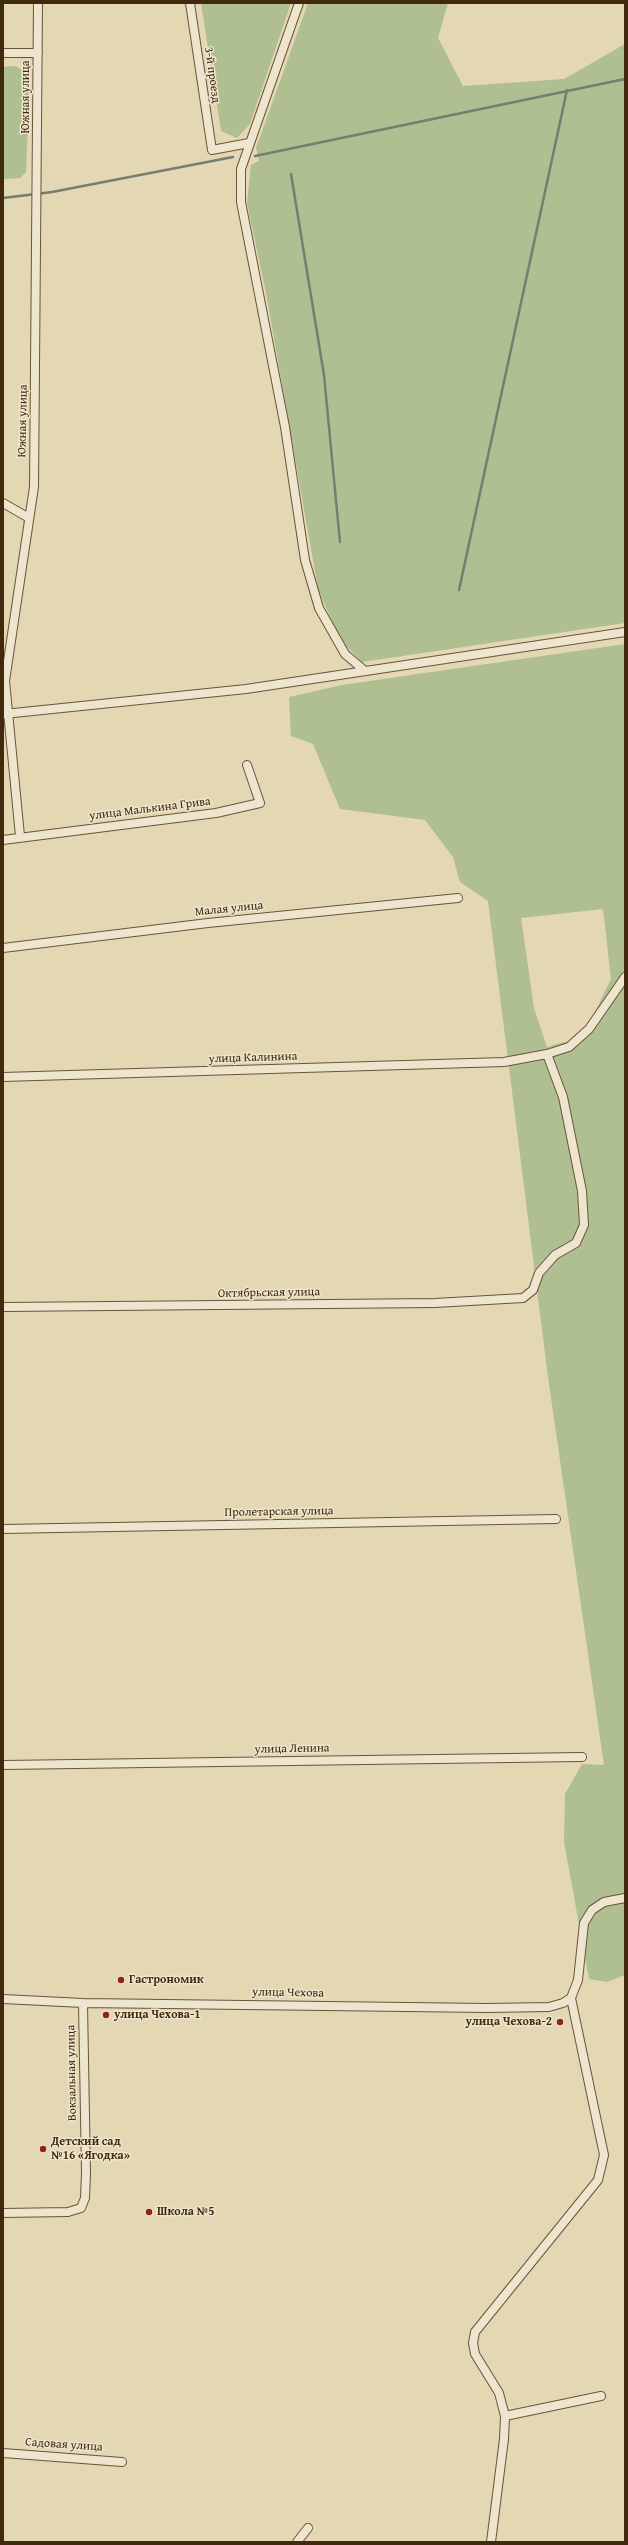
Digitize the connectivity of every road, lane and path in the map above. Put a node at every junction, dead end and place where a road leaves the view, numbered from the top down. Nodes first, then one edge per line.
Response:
1 (38, 3) edge
2 (190, 3) edge
3 (299, 3) edge
4 (3, 53) edge
5 (38, 53) junction
6 (249, 143) junction
7 (3, 503) edge
8 (29, 518) junction
9 (625, 632) edge
10 (365, 671) junction
11 (5, 714) edge
12 (247, 765) dead end
13 (20, 836) junction
14 (3, 840) edge
15 (458, 898) dead end
16 (3, 948) edge
17 (625, 977) edge
18 (547, 1054) junction
19 (3, 1077) edge
20 (3, 1307) edge
21 (556, 1519) dead end
22 (3, 1529) edge
23 (582, 1757) dead end
24 (3, 1765) edge
25 (625, 1898) edge
26 (571, 1998) junction
27 (3, 1999) edge
28 (83, 2003) junction
29 (3, 2213) edge
30 (601, 2396) dead end
31 (505, 2416) junction
32 (3, 2453) edge
33 (122, 2462) dead end
34 (308, 2528) dead end
35 (297, 2542) edge
36 (491, 2542) edge

1 - 5 street, Южная улица
2 - 6 street, 3-й проезд
3 - 6 street
4 - 5 street
5 - 8 street, Южная улица
6 - 10 street
7 - 8 street
8 - 11 street, Южная улица
9 - 10 street
10 - 11 street
11 - 13 street, Южная улица
12 - 13 street, улица Малькина Грива
13 - 14 street, улица Малькина Грива
15 - 16 street, Малая улица
17 - 18 street, улица Калинина
18 - 19 street, улица Калинина
18 - 20 street, Октябрьская улица
21 - 22 street, Пролетарская улица
23 - 24 street, улица Ленина
25 - 26 street
26 - 28 street, улица Чехова
26 - 31 street
27 - 28 street, улица Чехова
28 - 29 street, Вокзальная улица
30 - 31 street
31 - 36 street
32 - 33 street, Садовая улица
34 - 35 street

